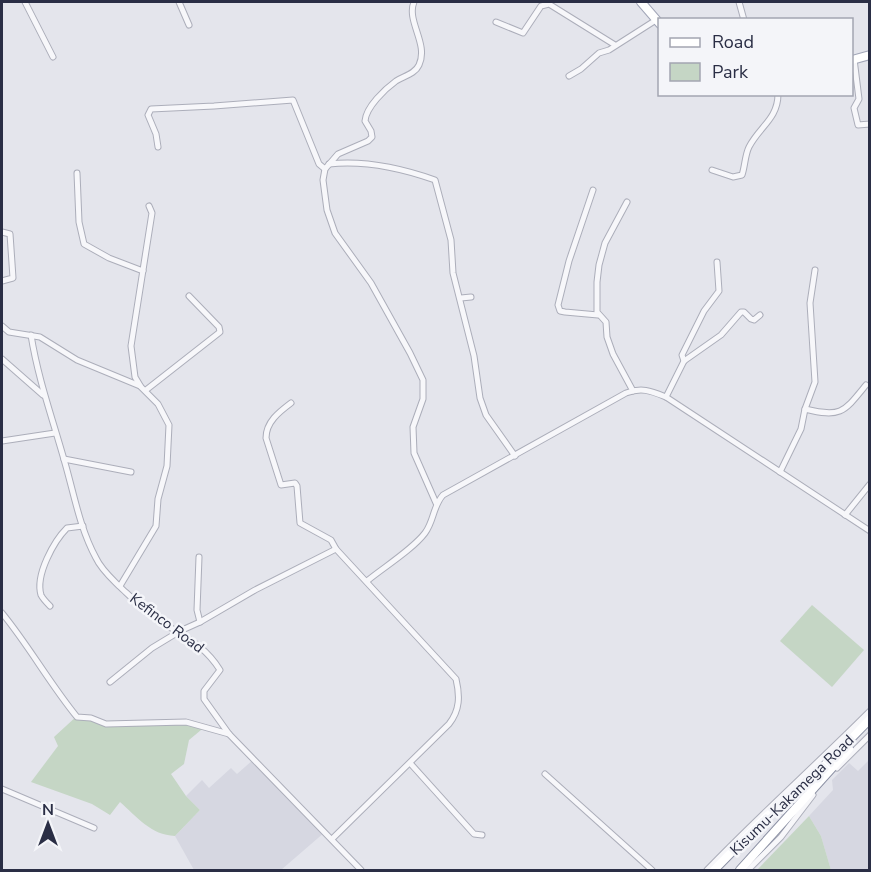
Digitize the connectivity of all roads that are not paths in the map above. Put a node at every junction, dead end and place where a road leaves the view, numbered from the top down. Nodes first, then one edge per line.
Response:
1 (25, 2) edge
2 (179, 2) edge
3 (414, 2) edge
4 (641, 2) edge
5 (739, 2) edge
6 (743, 18) edge
7 (496, 22) dead end
8 (658, 22) edge
9 (189, 25) dead end
10 (615, 45) junction
11 (870, 55) edge
12 (53, 57) dead end
13 (853, 59) edge
14 (569, 76) dead end
15 (778, 96) edge
16 (870, 124) edge
17 (158, 147) dead end
18 (327, 166) junction
19 (712, 170) dead end
20 (77, 173) dead end
21 (593, 190) dead end
22 (627, 202) dead end
23 (149, 206) dead end
24 (2, 232) edge
25 (717, 262) dead end
26 (815, 270) dead end
27 (143, 271) junction
28 (2, 281) edge
29 (189, 296) dead end
30 (471, 297) dead end
31 (461, 298) junction
32 (598, 315) junction
33 (760, 315) dead end
34 (2, 326) edge
35 (31, 335) junction
36 (2, 359) edge
37 (684, 361) junction
38 (866, 385) dead end
39 (144, 388) junction
40 (633, 391) junction
41 (45, 396) junction
42 (666, 398) junction
43 (291, 403) dead end
44 (805, 409) junction
45 (55, 433) junction
46 (2, 441) edge
47 (515, 456) junction
48 (64, 459) junction
49 (131, 472) dead end
50 (780, 472) junction
51 (870, 484) edge
52 (436, 503) junction
53 (845, 515) junction
54 (83, 526) junction
55 (870, 531) edge
56 (336, 549) junction
57 (198, 557) dead end
58 (367, 581) junction
59 (120, 586) junction
60 (50, 606) dead end
61 (2, 614) edge
62 (200, 622) junction
63 (180, 631) junction
64 (110, 682) dead end
65 (870, 711) edge
66 (870, 719) edge
67 (870, 726) edge
68 (230, 734) junction
69 (870, 735) edge
70 (410, 763) junction
71 (545, 774) dead end
72 (2, 789) edge
73 (776, 809) junction
74 (765, 810) junction
75 (790, 824) junction
76 (781, 827) junction
77 (94, 828) dead end
78 (482, 835) dead end
79 (332, 839) junction
80 (361, 870) edge
81 (652, 870) edge
82 (706, 870) edge
83 (714, 870) edge
84 (740, 870) edge
85 (748, 870) edge

1 - 12 street
2 - 9 street
3 - 18 street
4 - 8 main road
5 - 6 street
7 - 10 street
8 - 10 street
10 - 14 street
11 - 13 main road
13 - 16 street
15 - 19 street
17 - 18 street
18 - 31 street
18 - 52 street
20 - 27 street
21 - 32 street
22 - 32 street
23 - 27 street
24 - 28 street
25 - 37 street
26 - 44 street
27 - 39 street
29 - 39 street
30 - 31 street
31 - 47 street
32 - 40 street
33 - 37 street
34 - 35 street
35 - 39 street
35 - 41 street, Kefinco Road
36 - 41 street
37 - 42 street
38 - 44 street
39 - 59 street
40 - 42 street
40 - 47 street
41 - 45 street, Kefinco Road
42 - 50 street
43 - 56 street
44 - 50 street
45 - 46 street
45 - 48 street, Kefinco Road
47 - 52 street
48 - 49 street
48 - 54 street, Kefinco Road
50 - 53 street
51 - 53 street
52 - 58 street
53 - 55 street
54 - 59 street, Kefinco Road
54 - 60 street
56 - 58 street
56 - 62 street
57 - 62 street
58 - 70 street
59 - 63 street, Kefinco Road
61 - 68 street
62 - 63 street
63 - 64 street
63 - 68 street, Kefinco Road
65 - 74 street
66 - 73 main road, Kisumu-Kakamega Road
67 - 76 main road
68 - 79 street, Kefinco Road
69 - 75 street
70 - 78 street
70 - 79 street
71 - 81 street
72 - 77 street
73 - 74 street
73 - 83 main road, Kisumu-Kakamega Road
74 - 82 street
75 - 76 street
75 - 85 street
76 - 84 main road
79 - 80 street, Kefinco Road

